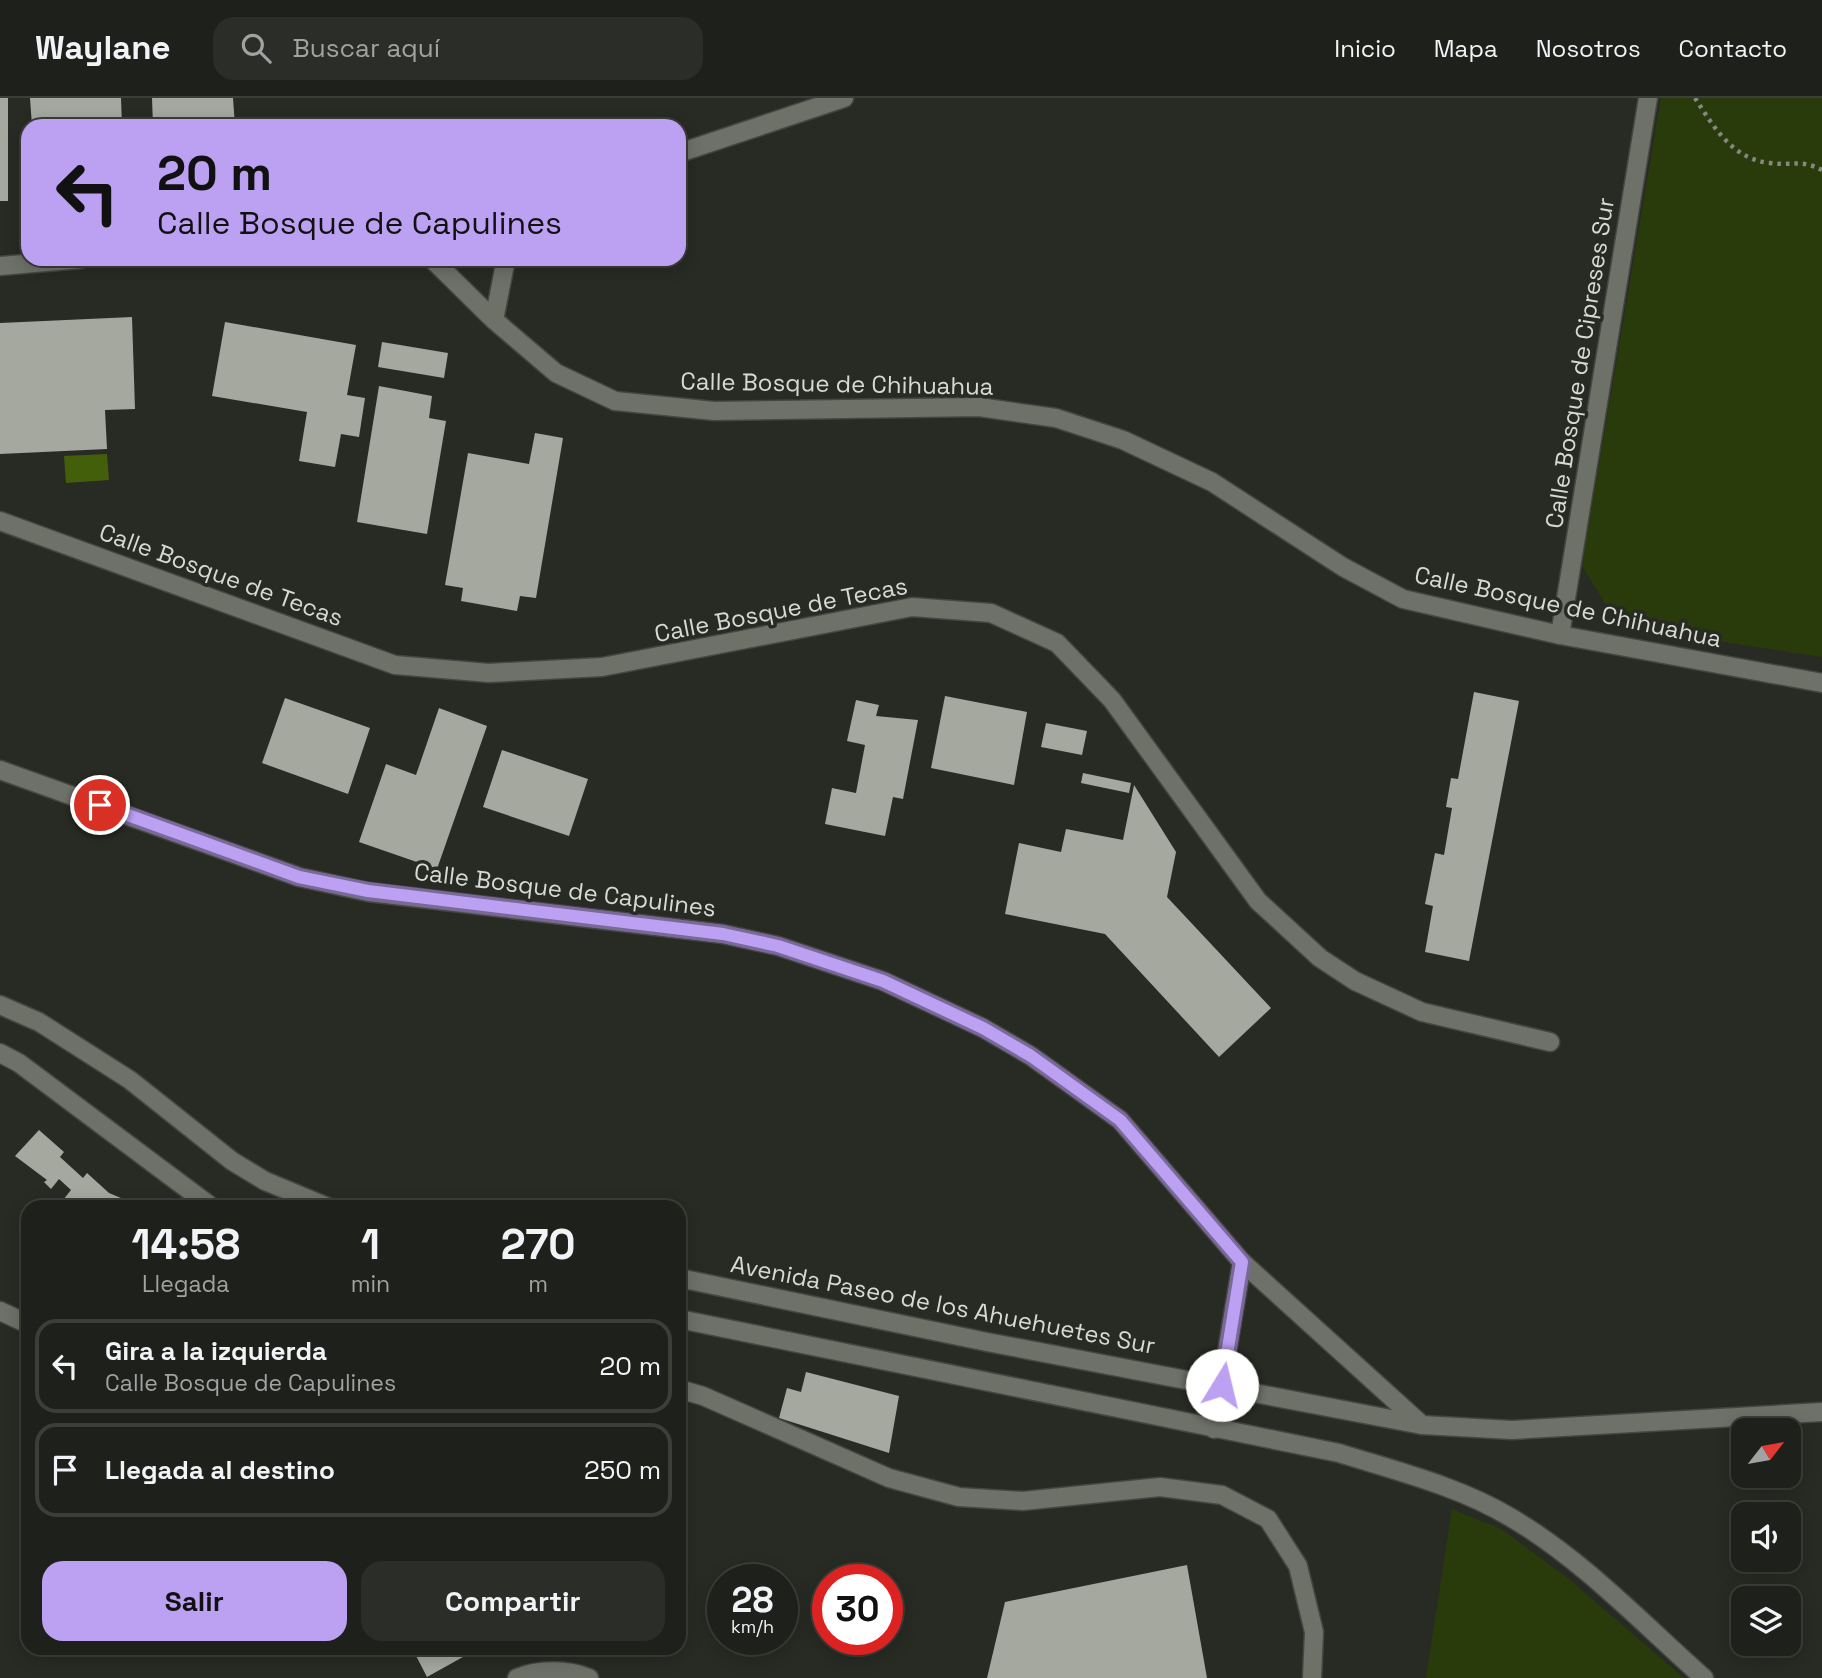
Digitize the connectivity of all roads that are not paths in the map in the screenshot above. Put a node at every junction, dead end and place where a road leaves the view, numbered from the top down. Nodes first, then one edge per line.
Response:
1 (844, 98) edge
2 (1648, 98) edge
3 (686, 151) edge
4 (21, 264) edge
5 (0, 266) edge
6 (439, 266) edge
7 (505, 266) edge
8 (494, 320) junction
9 (0, 520) edge
10 (1560, 635) junction
11 (1822, 682) edge
12 (0, 770) edge
13 (0, 1004) edge
14 (1550, 1042) dead end
15 (0, 1053) edge
16 (202, 1200) edge
17 (311, 1200) edge
18 (1242, 1262) junction
19 (686, 1279) edge
20 (0, 1311) edge
21 (686, 1320) edge
22 (21, 1321) edge
23 (1222, 1385) junction
24 (686, 1391) edge
25 (1817, 1412) edge
26 (1422, 1425) junction
27 (1214, 1429) junction
28 (517, 1678) edge
29 (589, 1678) edge
30 (1312, 1678) edge
31 (1704, 1678) edge

1 - 3 street
2 - 10 street, Calle Bosque de Cipreses Sur
4 - 5 street
6 - 8 street, Calle Bosque de Chihuahua
7 - 8 street
8 - 10 street, Calle Bosque de Chihuahua
9 - 14 street, Calle Bosque de Tecas
10 - 11 street, Calle Bosque de Chihuahua
12 - 18 street, Calle Bosque de Capulines
13 - 17 street
15 - 16 street
18 - 23 street
18 - 26 street, Calle Bosque de Capulines
19 - 23 street, Avenida Paseo de los Ahuehuetes Sur
20 - 22 street
21 - 27 street
23 - 26 street, Avenida Paseo de los Ahuehuetes Sur
23 - 27 street
24 - 30 street
25 - 26 street, Avenida Paseo de los Ahuehuetes Sur
27 - 31 street
28 - 29 street

